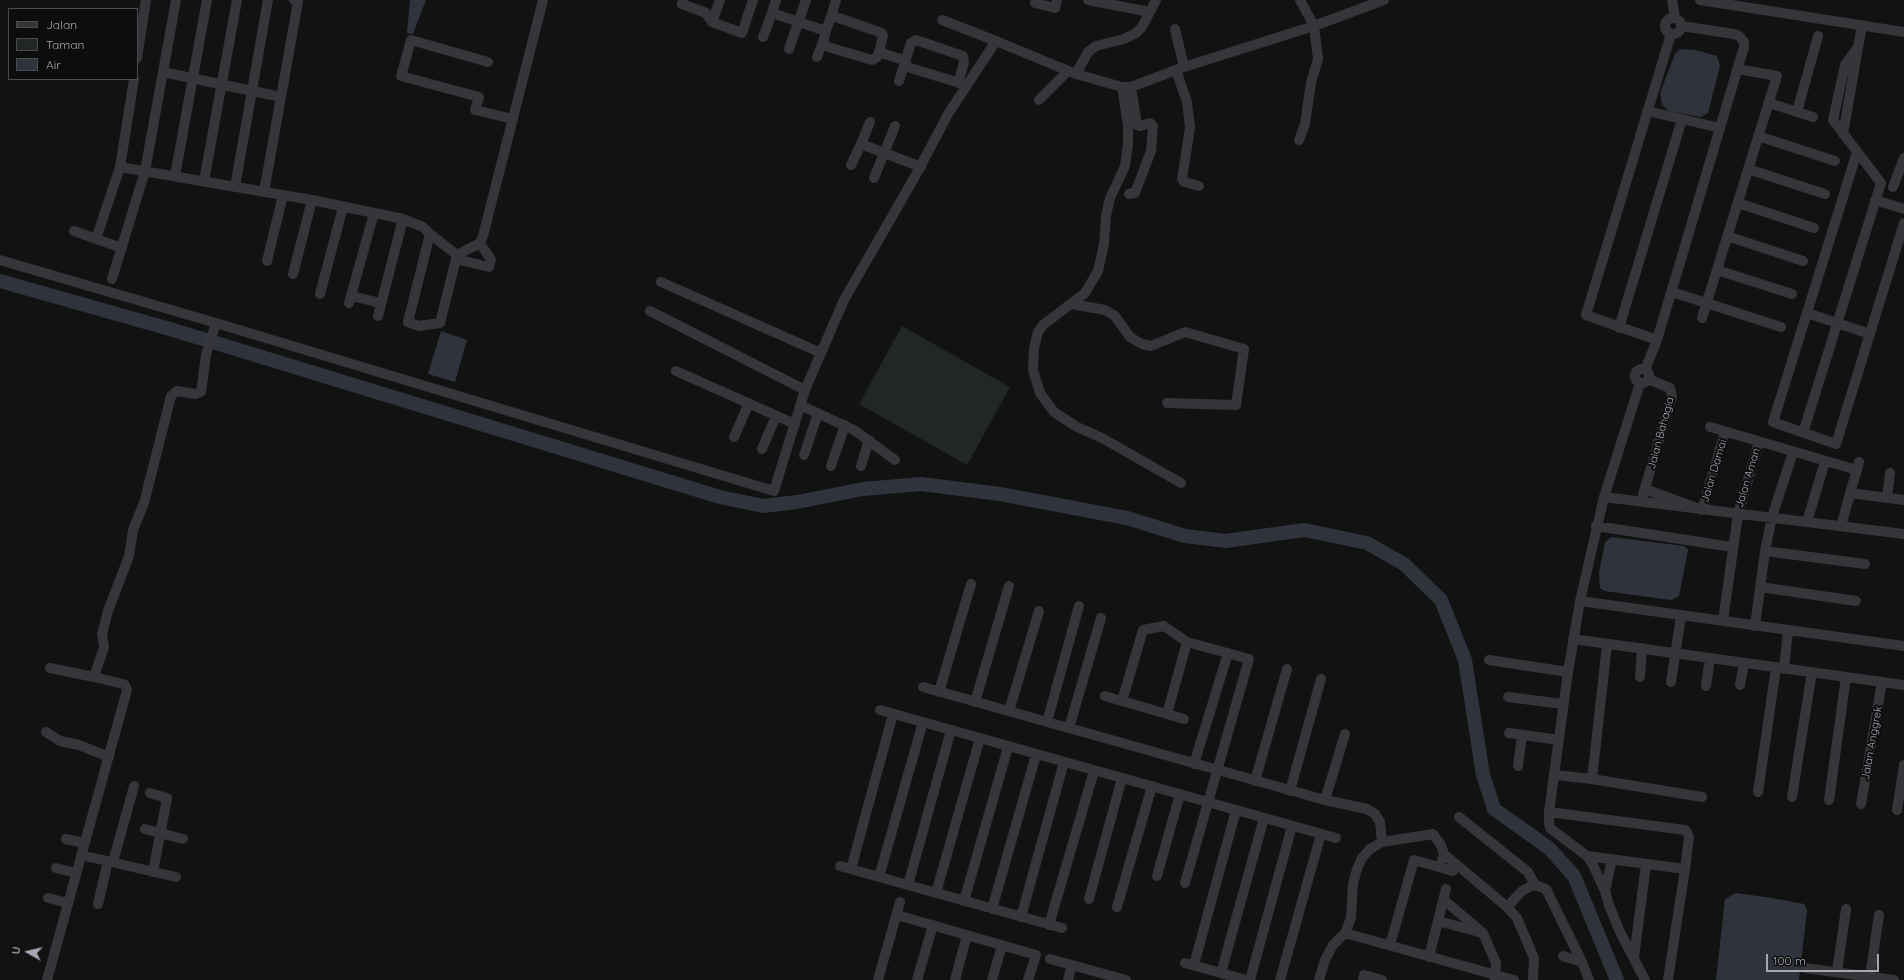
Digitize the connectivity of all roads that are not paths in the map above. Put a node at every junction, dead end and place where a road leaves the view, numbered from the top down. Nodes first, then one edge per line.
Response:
1 (146, 0) edge
2 (176, 0) edge
3 (207, 0) edge
4 (236, 0) edge
5 (268, 0) edge
6 (294, 0) edge
7 (543, 0) edge
8 (720, 0) edge
9 (753, 0) edge
10 (776, 0) edge
11 (806, 0) edge
12 (836, 0) edge
13 (1057, 0) edge
14 (1088, 0) edge
15 (1156, 0) edge
16 (1300, 0) edge
17 (1384, 0) edge
18 (1672, 0) edge
19 (1700, 0) edge
20 (682, 1) edge
21 (1035, 3) dead end
22 (1048, 3) edge
23 (1150, 12) junction
24 (772, 13) junction
25 (831, 17) junction
26 (942, 20) dead end
27 (712, 22) junction
28 (798, 22) junction
29 (1678, 22) junction
30 (1862, 25) junction
31 (1314, 26) junction
32 (1175, 29) dead end
33 (826, 31) junction
34 (1904, 32) edge
35 (1672, 34) junction
36 (1818, 36) dead end
37 (763, 37) dead end
38 (996, 41) junction
39 (823, 42) junction
40 (790, 49) dead end
41 (138, 52) edge
42 (879, 52) junction
43 (817, 57) dead end
44 (488, 62) dead end
45 (905, 64) junction
46 (1180, 69) junction
47 (1737, 69) junction
48 (163, 72) junction
49 (1072, 72) junction
50 (192, 78) junction
51 (134, 80) edge
52 (899, 81) dead end
53 (222, 84) junction
54 (963, 84) junction
55 (1126, 87) junction
56 (252, 91) junction
57 (281, 97) junction
58 (1039, 100) dead end
59 (1769, 103) junction
60 (1647, 111) junction
61 (1798, 112) junction
62 (514, 116) junction
63 (1813, 117) dead end
64 (1682, 119) junction
65 (870, 122) dead end
66 (895, 126) dead end
67 (1720, 128) junction
68 (1758, 136) junction
69 (1299, 140) dead end
70 (861, 144) junction
71 (1857, 152) junction
72 (885, 153) junction
73 (1835, 161) dead end
74 (1903, 164) edge
75 (851, 165) dead end
76 (120, 167) junction
77 (920, 167) junction
78 (1748, 169) junction
79 (145, 171) junction
80 (174, 176) junction
81 (874, 178) dead end
82 (204, 181) junction
83 (1199, 186) dead end
84 (235, 187) junction
85 (1893, 187) dead end
86 (264, 192) junction
87 (1129, 194) dead end
88 (1825, 194) dead end
89 (283, 195) junction
90 (312, 200) junction
91 (1875, 200) junction
92 (1738, 203) junction
93 (343, 207) junction
94 (1904, 210) edge
95 (374, 213) junction
96 (403, 219) junction
97 (1904, 223) edge
98 (1814, 228) dead end
99 (74, 231) dead end
100 (430, 234) junction
101 (1727, 236) junction
102 (96, 239) junction
103 (480, 243) junction
104 (122, 248) junction
105 (459, 258) junction
106 (0, 260) edge
107 (1803, 261) dead end
108 (267, 262) dead end
109 (1717, 270) junction
110 (293, 274) dead end
111 (112, 279) dead end
112 (661, 282) dead end
113 (1672, 292) junction
114 (320, 294) dead end
115 (1792, 294) dead end
116 (1706, 303) junction
117 (381, 304) junction
118 (1072, 304) junction
119 (650, 311) dead end
120 (1807, 313) junction
121 (378, 316) dead end
122 (1702, 318) dead end
123 (1837, 323) junction
124 (215, 326) junction
125 (444, 327) dead end
126 (1781, 327) dead end
127 (1619, 328) junction
128 (1870, 334) junction
129 (1657, 340) junction
130 (822, 353) junction
131 (676, 370) dead end
132 (1645, 377) junction
133 (805, 390) junction
134 (749, 403) junction
135 (1167, 403) dead end
136 (800, 405) junction
137 (818, 413) junction
138 (776, 416) junction
139 (795, 424) junction
140 (845, 426) junction
141 (1710, 427) dead end
142 (1726, 432) junction
143 (1803, 433) junction
144 (734, 437) dead end
145 (869, 440) junction
146 (1759, 442) junction
147 (762, 449) dead end
148 (1793, 452) junction
149 (804, 455) dead end
150 (895, 460) dead end
151 (1825, 461) junction
152 (831, 466) dead end
153 (861, 466) dead end
154 (1890, 473) dead end
155 (1181, 483) dead end
156 (1645, 489) junction
157 (1850, 493) junction
158 (1604, 496) junction
159 (1887, 498) junction
160 (1904, 500) edge
161 (1641, 501) junction
162 (1702, 510) junction
163 (1738, 514) junction
164 (1772, 517) junction
165 (1807, 522) junction
166 (1596, 526) junction
167 (1841, 526) junction
168 (1904, 534) edge
169 (1732, 547) junction
170 (1765, 551) junction
171 (1865, 564) dead end
172 (971, 584) dead end
173 (1009, 586) dead end
174 (1760, 587) junction
175 (1580, 601) junction
176 (1856, 601) dead end
177 (1079, 606) dead end
178 (1039, 611) dead end
179 (1682, 616) junction
180 (1101, 618) dead end
181 (1723, 621) junction
182 (1755, 626) junction
183 (1788, 630) junction
184 (1573, 639) junction
185 (1187, 642) junction
186 (1607, 644) junction
187 (1904, 646) edge
188 (1642, 648) junction
189 (1676, 652) junction
190 (1228, 653) junction
191 (1710, 658) junction
192 (1489, 660) dead end
193 (1744, 663) junction
194 (50, 668) dead end
195 (1287, 669) dead end
196 (1780, 669) junction
197 (1568, 672) junction
198 (1812, 672) junction
199 (94, 677) junction
200 (1640, 677) dead end
201 (1846, 677) junction
202 (1321, 679) dead end
203 (1671, 682) dead end
204 (1882, 682) junction
205 (1740, 685) dead end
206 (1904, 685) edge
207 (1706, 686) dead end
208 (923, 687) dead end
209 (939, 692) junction
210 (1105, 696) dead end
211 (1508, 697) dead end
212 (1122, 701) junction
213 (976, 702) junction
214 (1563, 704) junction
215 (880, 710) dead end
216 (1009, 711) junction
217 (893, 714) junction
218 (1167, 714) junction
219 (1184, 719) dead end
220 (923, 722) junction
221 (1047, 722) junction
222 (1070, 728) junction
223 (952, 730) junction
224 (46, 732) dead end
225 (1509, 733) dead end
226 (1345, 734) dead end
227 (1522, 735) junction
228 (980, 738) junction
229 (1559, 740) junction
230 (1008, 747) junction
231 (1036, 755) junction
232 (109, 757) junction
233 (1064, 762) junction
234 (1194, 764) junction
235 (1904, 765) edge
236 (1518, 766) dead end
237 (1217, 770) junction
238 (1094, 771) junction
239 (1555, 775) junction
240 (1122, 778) junction
241 (1592, 779) junction
242 (1256, 781) junction
243 (134, 786) dead end
244 (1152, 786) junction
245 (1290, 790) junction
246 (1758, 792) dead end
247 (150, 793) dead end
248 (1180, 794) junction
249 (1702, 797) dead end
250 (1792, 797) dead end
251 (1325, 800) junction
252 (1830, 800) dead end
253 (1208, 802) junction
254 (1862, 804) dead end
255 (1236, 810) junction
256 (1897, 810) dead end
257 (1549, 812) junction
258 (1459, 817) dead end
259 (1264, 818) junction
260 (1292, 826) junction
261 (145, 829) dead end
262 (160, 833) junction
263 (1321, 834) junction
264 (1336, 838) dead end
265 (66, 839) dead end
266 (184, 839) dead end
267 (1382, 842) junction
268 (84, 843) junction
269 (1444, 854) junction
270 (81, 855) junction
271 (1587, 856) junction
272 (1612, 859) junction
273 (110, 862) junction
274 (1646, 865) junction
275 (840, 866) dead end
276 (1440, 867) junction
277 (56, 868) dead end
278 (851, 869) junction
279 (1685, 870) junction
280 (1453, 871) dead end
281 (153, 872) junction
282 (76, 873) junction
283 (1157, 876) dead end
284 (176, 877) dead end
285 (879, 877) junction
286 (1185, 883) dead end
287 (908, 885) junction
288 (1535, 885) junction
289 (1446, 889) dead end
290 (1605, 891) junction
291 (936, 893) junction
292 (48, 898) dead end
293 (1089, 899) dead end
294 (1444, 900) junction
295 (964, 901) junction
296 (900, 902) dead end
297 (68, 903) junction
298 (98, 904) dead end
299 (1117, 907) dead end
300 (1507, 907) junction
301 (992, 909) junction
302 (1846, 909) dead end
303 (897, 915) junction
304 (1879, 915) dead end
305 (1021, 917) junction
306 (1438, 921) junction
307 (933, 925) junction
308 (1049, 925) junction
309 (1062, 928) dead end
310 (1345, 932) junction
311 (1483, 933) junction
312 (967, 935) junction
313 (1002, 945) junction
314 (1390, 945) junction
315 (1563, 956) dead end
316 (1429, 957) junction
317 (1634, 957) junction
318 (1050, 959) dead end
319 (1582, 962) junction
320 (1072, 965) junction
321 (1805, 968) dead end
322 (1837, 972) junction
323 (1221, 973) junction
324 (1870, 977) junction
325 (1496, 978) edge
326 (47, 980) edge
327 (878, 980) edge
328 (917, 980) edge
329 (954, 980) edge
330 (992, 980) edge
331 (1028, 980) edge
332 (1068, 980) edge
333 (1126, 980) edge
334 (1246, 980) edge
335 (1250, 980) edge
336 (1280, 980) edge
337 (1319, 980) edge
338 (1363, 980) edge
339 (1382, 980) edge
340 (1514, 980) edge
341 (1533, 980) edge
342 (1589, 980) edge
343 (1645, 980) edge
344 (1668, 980) edge
345 (1894, 980) edge

1 - 41 street
2 - 48 street
3 - 50 street
4 - 53 street
5 - 56 street
6 - 57 street
7 - 62 street
8 - 27 street
9 - 27 street
10 - 24 street
11 - 28 street
12 - 25 street
13 - 22 street
14 - 23 street
15 - 23 street
16 - 31 street
17 - 31 street
18 - 29 street
19 - 30 street
20 - 27 street
21 - 22 street
23 - 49 street
24 - 28 street
24 - 37 street
25 - 33 street
25 - 42 street
26 - 38 street
28 - 33 street
28 - 40 street
29 - 35 street
29 - 35 street
29 - 47 street
30 - 34 street
30 - 71 street
31 - 46 street
31 - 69 street
32 - 46 street
33 - 39 street
35 - 60 street
36 - 61 street
38 - 49 street
38 - 54 street
39 - 42 street
39 - 43 street
42 - 45 street
44 - 62 street
45 - 52 street
45 - 54 street
45 - 54 street
46 - 55 street
46 - 83 street
47 - 59 street
47 - 67 street
48 - 50 street
48 - 79 street
49 - 55 street
49 - 58 street
50 - 53 street
50 - 80 street
51 - 76 street
53 - 56 street
53 - 82 street
54 - 77 street
55 - 87 street
55 - 118 street
56 - 57 street
56 - 84 street
57 - 86 street
59 - 61 street
59 - 68 street
60 - 64 street
60 - 127 street
61 - 63 street
62 - 103 street
64 - 67 street
64 - 127 street
65 - 70 street
66 - 72 street
67 - 113 street
68 - 73 street
68 - 78 street
70 - 72 street
70 - 75 street
71 - 91 street
71 - 120 street
72 - 77 street
72 - 81 street
74 - 85 street
76 - 79 street
76 - 102 street
77 - 130 street
78 - 88 street
78 - 92 street
79 - 80 street
79 - 104 street
80 - 82 street
82 - 84 street
84 - 86 street
86 - 89 street
89 - 90 street
89 - 108 street
90 - 93 street
90 - 110 street
91 - 94 street
91 - 123 street
92 - 98 street
92 - 101 street
93 - 95 street
93 - 114 street
95 - 96 street
95 - 117 street
96 - 100 street
96 - 117 street
97 - 128 street
99 - 102 street
100 - 105 street
100 - 105 street
101 - 107 street
101 - 109 street
102 - 104 street
103 - 105 street
103 - 105 street
104 - 111 street
105 - 125 street
106 - 124 street
109 - 115 street
109 - 116 street
112 - 130 street
113 - 116 street
113 - 129 street
116 - 122 street
116 - 126 street
117 - 121 street
118 - 135 street
118 - 155 street
119 - 133 street
120 - 123 street
120 - 143 street
123 - 128 street
123 - 143 street
124 - 139 street
124 - 199 street
127 - 129 street
128 - 143 street
129 - 132 street
130 - 133 street
131 - 134 street
132 - 156 street, Jalan Bahagia
132 - 158 street
133 - 136 street
134 - 138 street
134 - 144 street
136 - 137 street
136 - 139 street
137 - 140 street
137 - 149 street
138 - 139 street
138 - 147 street
140 - 145 street
140 - 152 street
141 - 142 street
142 - 146 street
142 - 162 street, Jalan Damai
145 - 150 street
145 - 153 street
146 - 148 street
146 - 163 street, Jalan Aman
148 - 151 street
148 - 164 street
151 - 157 street
151 - 165 street
154 - 159 street
156 - 161 street, Jalan Bahagia
156 - 162 street
157 - 159 street
157 - 167 street
158 - 161 street
158 - 166 street
159 - 160 street
161 - 162 street
162 - 163 street
163 - 164 street
163 - 169 street, Jalan Aman
164 - 165 street
164 - 170 street
165 - 167 street
166 - 169 street
166 - 175 street
167 - 168 street
169 - 181 street, Jalan Aman
170 - 171 street
170 - 174 street
172 - 209 street
173 - 213 street
174 - 176 street
174 - 182 street
175 - 179 street
175 - 184 street
177 - 221 street
178 - 216 street
179 - 181 street
179 - 189 street
180 - 222 street
181 - 182 street
182 - 183 street
183 - 187 street
183 - 196 street
184 - 186 street
184 - 197 street
185 - 190 street
185 - 212 street
185 - 218 street
186 - 188 street
186 - 241 street
188 - 189 street
188 - 200 street
189 - 191 street
189 - 203 street
190 - 234 street
190 - 237 street
191 - 193 street
191 - 207 street
192 - 197 street
193 - 196 street
193 - 205 street
194 - 199 street
195 - 242 street
196 - 198 street
196 - 246 street
197 - 214 street
198 - 201 street
198 - 250 street
199 - 232 street
201 - 204 street
201 - 252 street
202 - 245 street
204 - 206 street
204 - 254 street, Jalan Anggrek
208 - 209 street
209 - 213 street
210 - 212 street
211 - 214 street
212 - 218 street
213 - 216 street
214 - 229 street
215 - 217 street
216 - 221 street
217 - 220 street
217 - 278 street
218 - 219 street
220 - 223 street
220 - 285 street
221 - 222 street
222 - 234 street
223 - 228 street
223 - 287 street
224 - 232 street
225 - 227 street
226 - 251 street
227 - 229 street
227 - 236 street
228 - 230 street
228 - 291 street
229 - 239 street
230 - 231 street
230 - 295 street
231 - 233 street
231 - 301 street
232 - 268 street
233 - 238 street
233 - 305 street
234 - 237 street
235 - 256 street
237 - 242 street
237 - 253 street
238 - 240 street
238 - 308 street
239 - 241 street
239 - 257 street
240 - 244 street
240 - 293 street
241 - 249 street
242 - 245 street
243 - 273 street
244 - 248 street
244 - 299 street
245 - 251 street
247 - 262 street
248 - 253 street
248 - 283 street
251 - 267 street
253 - 255 street
253 - 286 street
255 - 259 street
255 - 323 street
257 - 271 street
257 - 279 street
258 - 288 street
259 - 260 street
259 - 323 street
260 - 263 street
260 - 335 street
261 - 262 street
262 - 266 street
262 - 281 street
263 - 264 street
263 - 336 street
265 - 268 street
267 - 269 street
267 - 310 street
268 - 270 street
269 - 276 street
269 - 300 street
270 - 273 street
270 - 282 street
271 - 272 street
271 - 290 street
272 - 274 street
272 - 290 street
273 - 281 street
273 - 298 street
274 - 279 street
274 - 317 street
275 - 278 street
276 - 280 street
276 - 314 street
277 - 282 street
278 - 285 street
279 - 344 street
281 - 284 street
282 - 297 street
285 - 287 street
287 - 291 street
288 - 300 street
288 - 319 street
289 - 294 street
290 - 317 street
291 - 295 street
292 - 297 street
294 - 306 street
294 - 311 street
295 - 301 street
296 - 303 street
297 - 326 street
300 - 341 street
301 - 305 street
302 - 322 street
303 - 307 street
303 - 327 street
304 - 324 street
305 - 308 street
306 - 311 street
306 - 316 street
307 - 312 street
307 - 328 street
308 - 309 street
310 - 314 street
310 - 337 street
311 - 325 street
312 - 313 street
312 - 329 street
313 - 330 street
313 - 331 street
314 - 316 street
315 - 319 street
316 - 325 street
317 - 343 street
318 - 320 street
319 - 342 street
320 - 332 street
320 - 333 street
321 - 322 street
322 - 324 street
323 - 334 street
324 - 345 street
325 - 340 street
338 - 339 street

